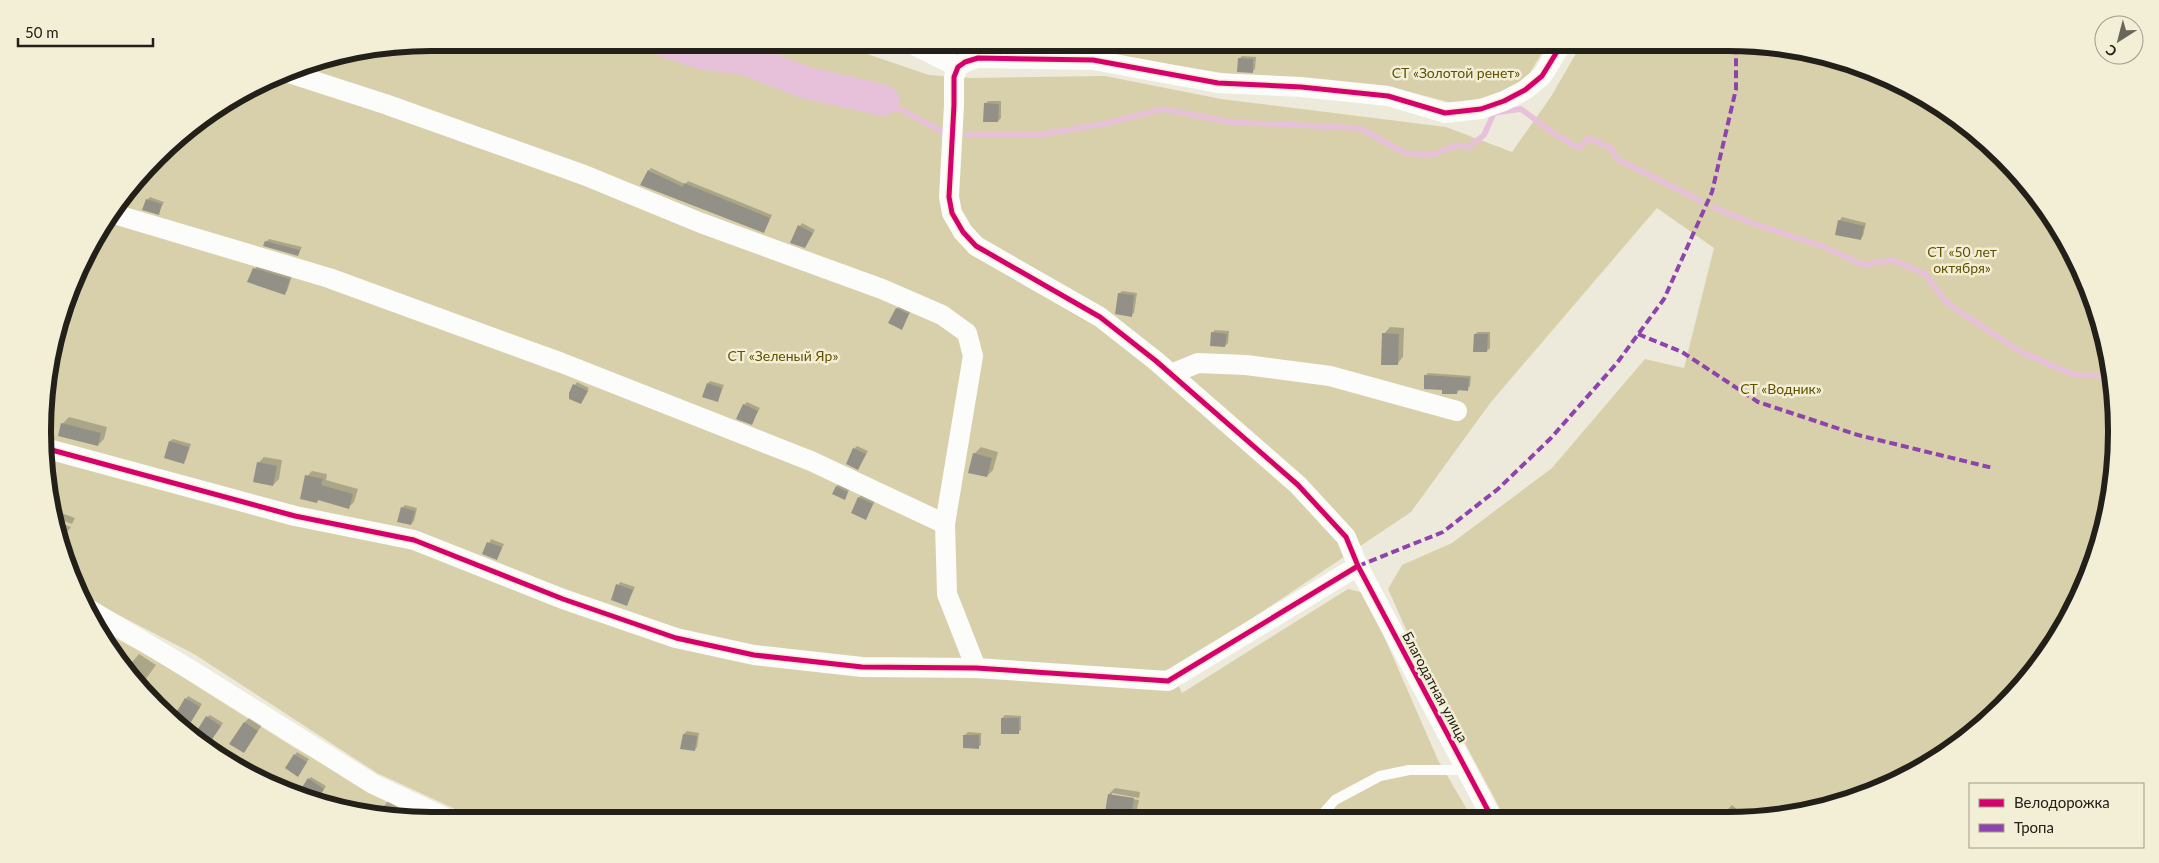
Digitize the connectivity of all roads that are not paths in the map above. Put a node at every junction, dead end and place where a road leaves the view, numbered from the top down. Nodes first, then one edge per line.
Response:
1 (926, 51) edge
2 (1557, 51) edge
3 (958, 67) junction
4 (297, 76) edge
5 (118, 215) edge
6 (1171, 374) junction
7 (1457, 412) dead end
8 (52, 450) edge
9 (945, 524) junction
10 (1358, 566) junction
11 (98, 615) edge
12 (976, 668) junction
13 (1467, 770) junction
14 (433, 812) edge
15 (1324, 812) edge
16 (1489, 812) edge

1 - 3 street
2 - 3 street
3 - 6 street, Благодатная улица
4 - 9 street
5 - 9 street
6 - 7 street
6 - 10 street, Благодатная улица
8 - 12 street
9 - 12 street
10 - 12 street
10 - 13 street, Благодатная улица
11 - 14 street
13 - 15 lane
13 - 16 street, Благодатная улица

